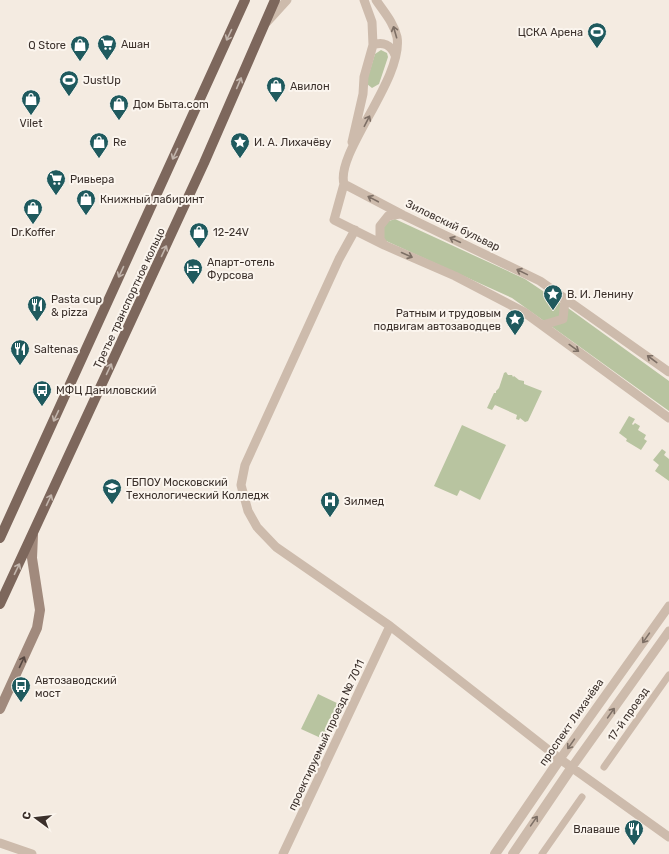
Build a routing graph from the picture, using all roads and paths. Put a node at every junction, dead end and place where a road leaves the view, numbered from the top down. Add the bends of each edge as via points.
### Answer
1 (246, 0) edge
2 (275, 0) edge
3 (287, 0) edge
4 (364, 0) edge
5 (376, 0) edge
6 (263, 26) junction
7 (373, 45) junction
8 (395, 55) junction
9 (364, 87) junction
10 (380, 95) junction
11 (348, 158) junction
12 (344, 181) junction
13 (401, 214) junction
14 (355, 230) junction
15 (384, 245) junction
16 (556, 291) junction
17 (543, 325) junction
18 (669, 372) edge
19 (669, 418) edge
20 (33, 535) junction
21 (0, 538) edge
22 (0, 604) edge
23 (669, 606) edge
24 (390, 626) junction
25 (669, 631) edge
26 (669, 675) edge
27 (0, 709) edge
28 (560, 759) junction
29 (572, 767) junction
30 (604, 767) dead end
31 (582, 797) dead end
32 (669, 837) edge
33 (0, 843) edge
34 (32, 854) edge
35 (283, 854) edge
36 (495, 854) edge
37 (513, 854) edge
38 (542, 854) edge

1 -> 21 main road, Третье транспортное кольцо
2 - 6 main road, Третье транспортное кольцо
3 - 6 street
4 - 7 street via 372,22
8 -> 5 street via 397,37 393,25
20 -> 6 main road, Третье транспортное кольцо via 204,163
7 - 8 street via 380,42 386,44
7 - 9 street via 364,77
8 - 10 street via 394,64
9 - 10 street via 370,95
9 - 11 street
11 -> 10 street
11 - 12 street
13 -> 12 street, Зиловский бульвар
12 - 14 street via 334,220
13 - 15 street via 388,216 382,220 378,232
16 -> 13 street, Зиловский бульвар
14 - 15 street
14 - 24 street via 339,259 253,446 245,465 241,485 251,520 265,537
15 -> 17 street via 496,296
16 - 17 street via 565,300 563,319
18 -> 16 street, Зиловский бульвар
17 -> 19 street
22 -> 20 main road, Третье транспортное кольцо
27 -> 20 main road via 39,619 40,610 32,558
23 -> 28 street, проспект Лихачёва
24 - 28 street
24 - 35 street, проектируемый проезд № 7011
29 -> 25 street
26 - 30 street, 17-й проезд
28 - 29 street
28 - 36 street, проспект Лихачёва
29 - 32 street
37 -> 29 street
31 - 38 street
33 - 34 street

